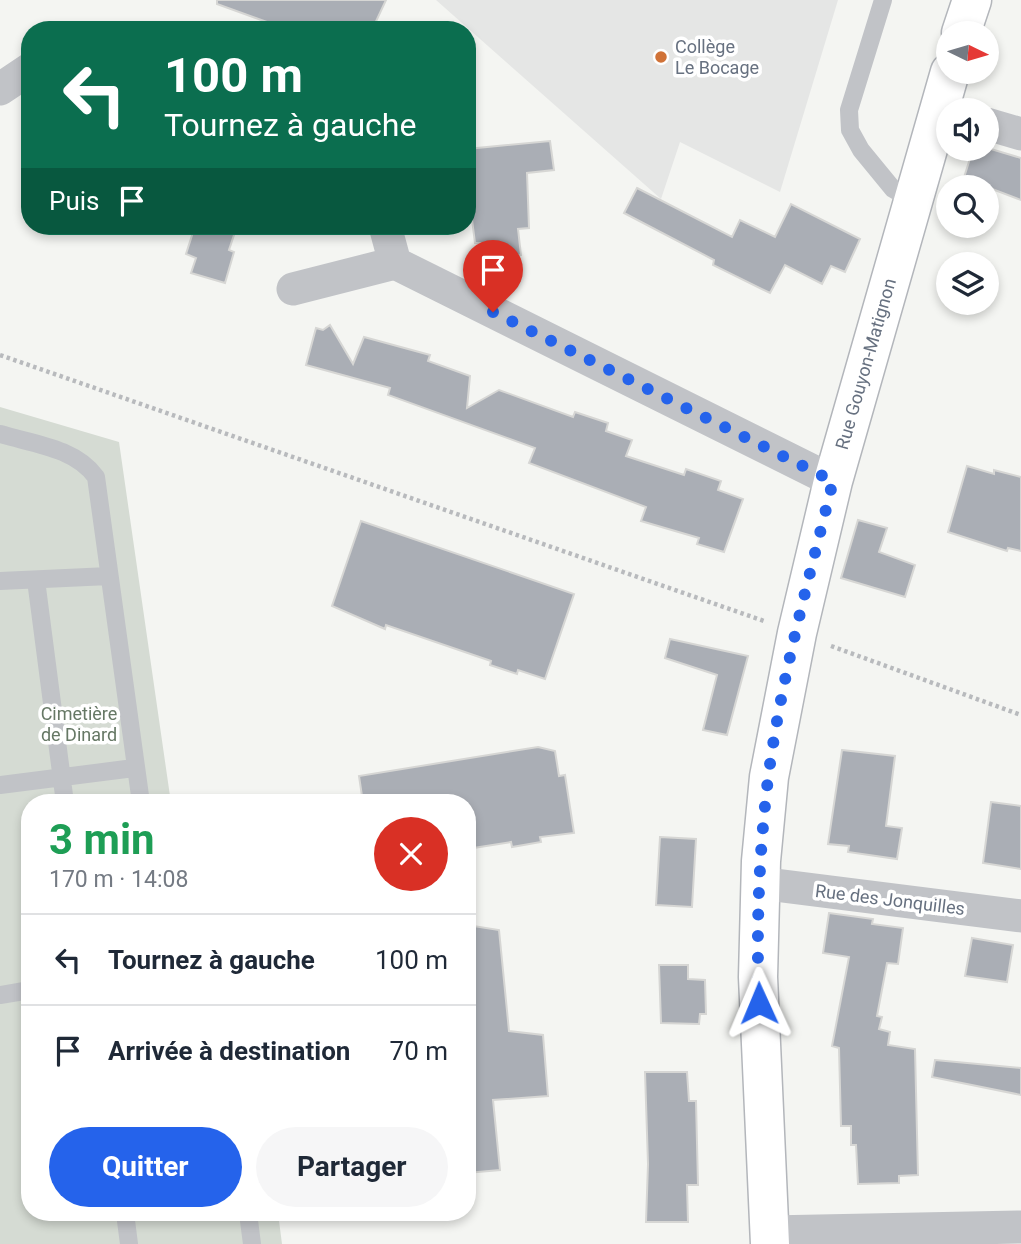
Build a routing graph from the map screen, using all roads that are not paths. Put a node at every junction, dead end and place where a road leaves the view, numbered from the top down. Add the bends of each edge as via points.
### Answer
1 (883, 0) edge
2 (972, 0) edge
3 (965, 21) edge
4 (21, 75) edge
5 (0, 89) edge
6 (999, 128) edge
7 (936, 132) edge
8 (1021, 134) edge
9 (912, 200) junction
10 (387, 235) edge
11 (395, 263) junction
12 (293, 289) dead end
13 (0, 434) edge
14 (833, 481) junction
15 (109, 576) junction
16 (36, 580) junction
17 (0, 582) edge
18 (134, 768) junction
19 (61, 777) junction
20 (0, 785) edge
21 (64, 794) edge
22 (139, 794) edge
23 (760, 883) junction
24 (1021, 916) edge
25 (21, 992) edge
26 (0, 995) edge
27 (126, 1221) edge
28 (249, 1221) edge
29 (1021, 1227) edge
30 (769, 1238) edge
31 (128, 1244) edge
32 (252, 1244) edge

1 - 9 lane via 849,110 850,130 893,189
2 - 3 main road
4 - 5 street
6 - 8 street
7 - 9 main road, Rue Gouyon-Matignon
9 - 14 main road, Rue Gouyon-Matignon
10 - 11 street
11 - 12 street
11 - 14 street
13 - 15 lane via 86,464 96,478
14 - 23 main road, Rue Gouyon-Matignon via 769,778
15 - 16 lane
15 - 18 lane
16 - 17 lane
16 - 19 lane
18 - 19 lane
18 - 22 lane
19 - 20 lane
19 - 21 lane
23 - 24 street, Rue des Jonquilles
23 - 30 main road, Rue Gouyon-Matignon via 758,977
25 - 26 lane
27 - 31 lane
28 - 32 lane
29 - 30 street

